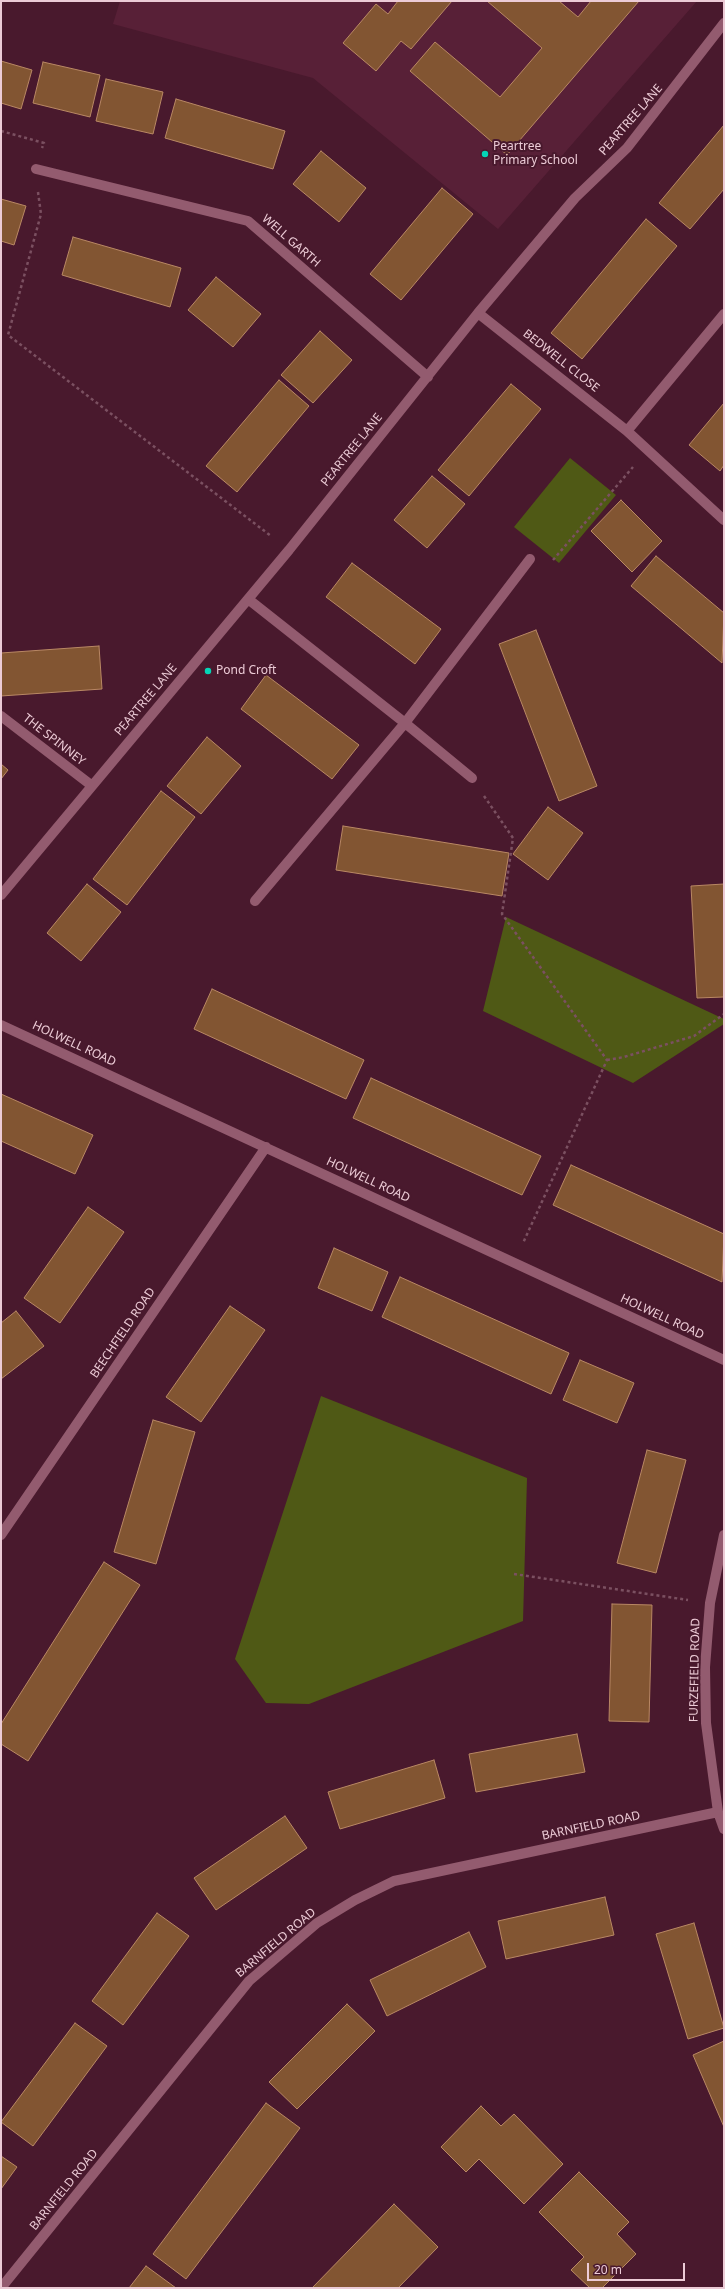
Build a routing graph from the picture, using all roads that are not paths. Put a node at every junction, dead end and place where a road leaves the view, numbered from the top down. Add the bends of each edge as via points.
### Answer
1 (724, 23) edge
2 (36, 169) road end
3 (478, 313) junction
4 (724, 314) edge
5 (428, 377) junction
6 (627, 431) junction
7 (724, 520) edge
8 (530, 558) road end
9 (248, 599) junction
10 (1, 716) edge
11 (405, 723) junction
12 (472, 778) road end
13 (91, 785) junction
14 (1, 895) edge
15 (255, 901) dead end
16 (1, 1025) edge
17 (266, 1147) junction
18 (724, 1360) edge
19 (1, 1535) edge
20 (724, 1535) edge
21 (718, 1812) junction
22 (724, 1829) edge
23 (1, 2288) edge

1 - 3 street, PEARTREE LANE via 627,148 575,198
2 - 5 street, WELL GARTH via 248,221
3 - 5 street, PEARTREE LANE
3 - 6 street, BEDWELL CLOSE
4 - 6 street
5 - 9 street, PEARTREE LANE
6 - 7 street, BEDWELL CLOSE
8 - 11 street
9 - 11 street
9 - 13 street, PEARTREE LANE
10 - 13 street, THE SPINNEY
11 - 12 street
11 - 15 street
13 - 14 street, PEARTREE LANE
16 - 17 street, HOLWELL ROAD
17 - 18 street, HOLWELL ROAD
17 - 19 street, BEECHFIELD ROAD
20 - 21 street, FURZEFIELD ROAD via 710,1604 705,1668 706,1723
21 - 22 street, FURZEFIELD ROAD
21 - 23 street, BARNFIELD ROAD via 394,1881 317,1923 249,1981

